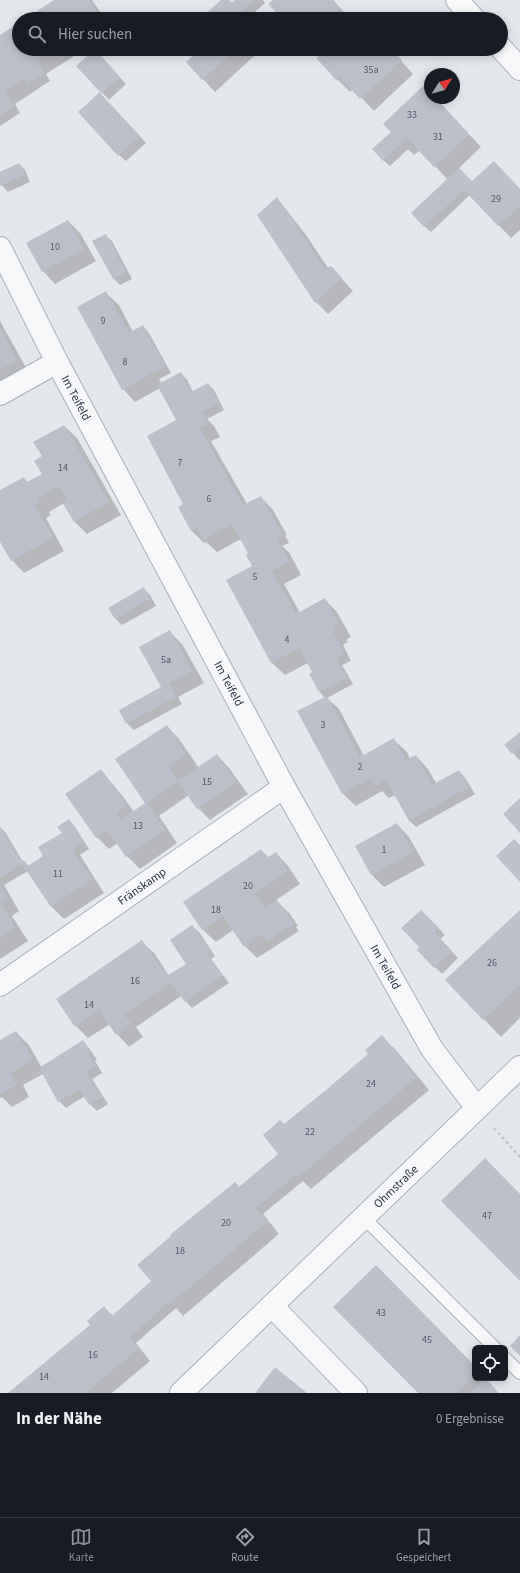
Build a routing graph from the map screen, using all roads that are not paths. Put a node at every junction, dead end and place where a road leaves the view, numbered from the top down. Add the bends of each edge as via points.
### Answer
1 (456, 0) edge
2 (467, 12) edge
3 (508, 56) edge
4 (520, 69) edge
5 (0, 248) edge
6 (58, 362) junction
7 (0, 394) edge
8 (284, 787) junction
9 (0, 985) edge
10 (520, 1066) edge
11 (477, 1108) junction
12 (363, 1217) junction
13 (272, 1306) junction
14 (492, 1345) edge
15 (508, 1361) edge
16 (520, 1373) edge
17 (181, 1393) edge
18 (356, 1393) edge

1 - 2 street
3 - 4 street
5 - 6 street, Im Teifeld
6 - 7 street
6 - 8 street, Im Teifeld
8 - 9 street, Fränskamp
8 - 11 street, Im Teifeld via 432,1049
10 - 11 street, Ohmstraße
11 - 12 street, Ohmstraße
12 - 13 street, Ohmstraße
12 - 14 lane
13 - 17 street, Ohmstraße
13 - 18 street
15 - 16 lane

